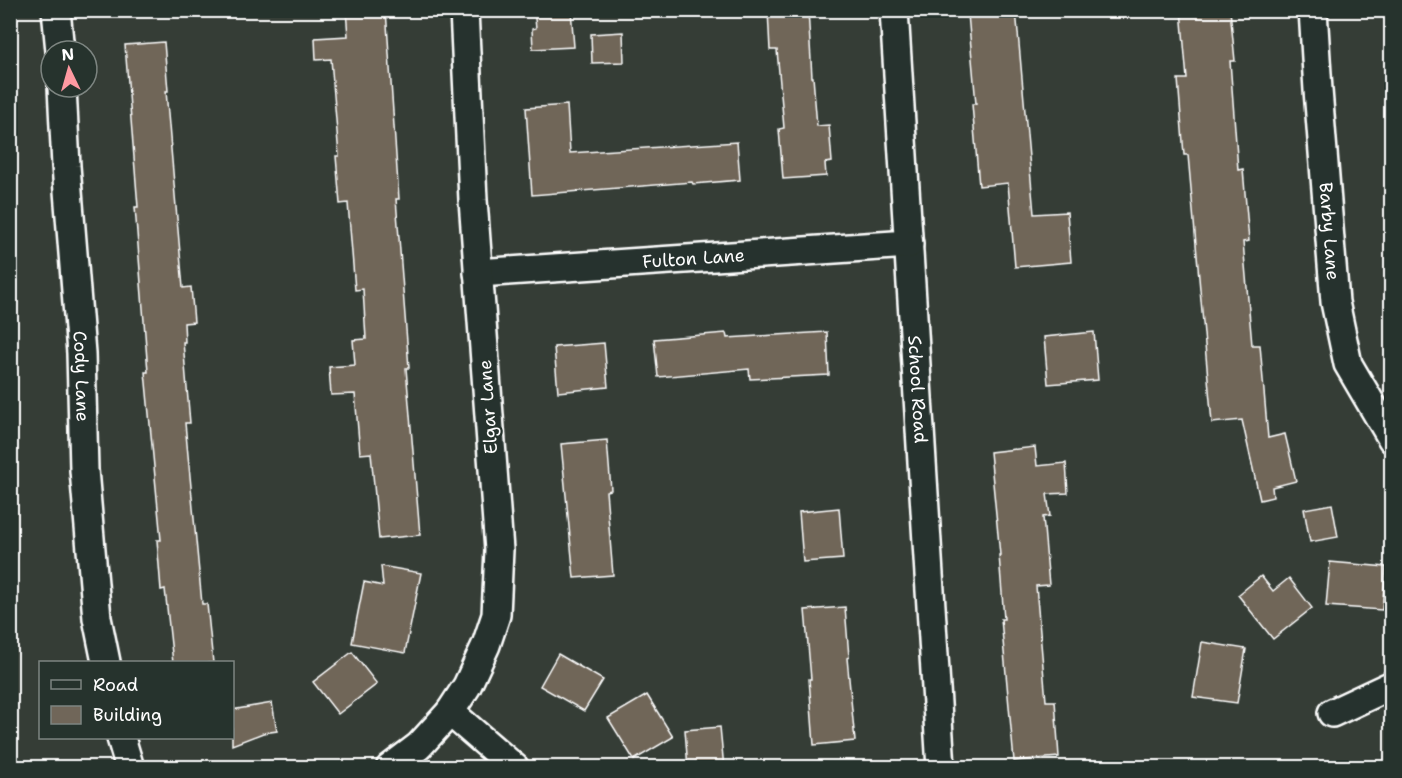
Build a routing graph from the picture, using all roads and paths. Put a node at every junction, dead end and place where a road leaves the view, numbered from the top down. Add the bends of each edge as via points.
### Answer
1 (56, 10) edge
2 (464, 10) edge
3 (894, 10) edge
4 (1313, 10) edge
5 (59, 39) edge
6 (63, 99) edge
7 (909, 244) junction
8 (478, 273) junction
9 (1392, 439) edge
10 (106, 661) edge
11 (1392, 685) edge
12 (450, 712) junction
13 (1332, 713) dead end
14 (121, 739) edge
15 (130, 768) edge
16 (390, 768) edge
17 (515, 768) edge
18 (941, 768) edge

1 - 5 street
2 - 8 street, Elgar Lane
3 - 7 street, School Road
4 - 9 street, Barby Lane via 1335,303 1348,364
6 - 10 street, Cody Lane via 81,353 84,470
7 - 8 street, Fulton Lane
7 - 18 street, School Road
8 - 12 street, Elgar Lane via 499,550 496,615 467,686
11 - 13 street
12 - 16 street, Elgar Lane via 418,746
12 - 17 street
14 - 15 street

